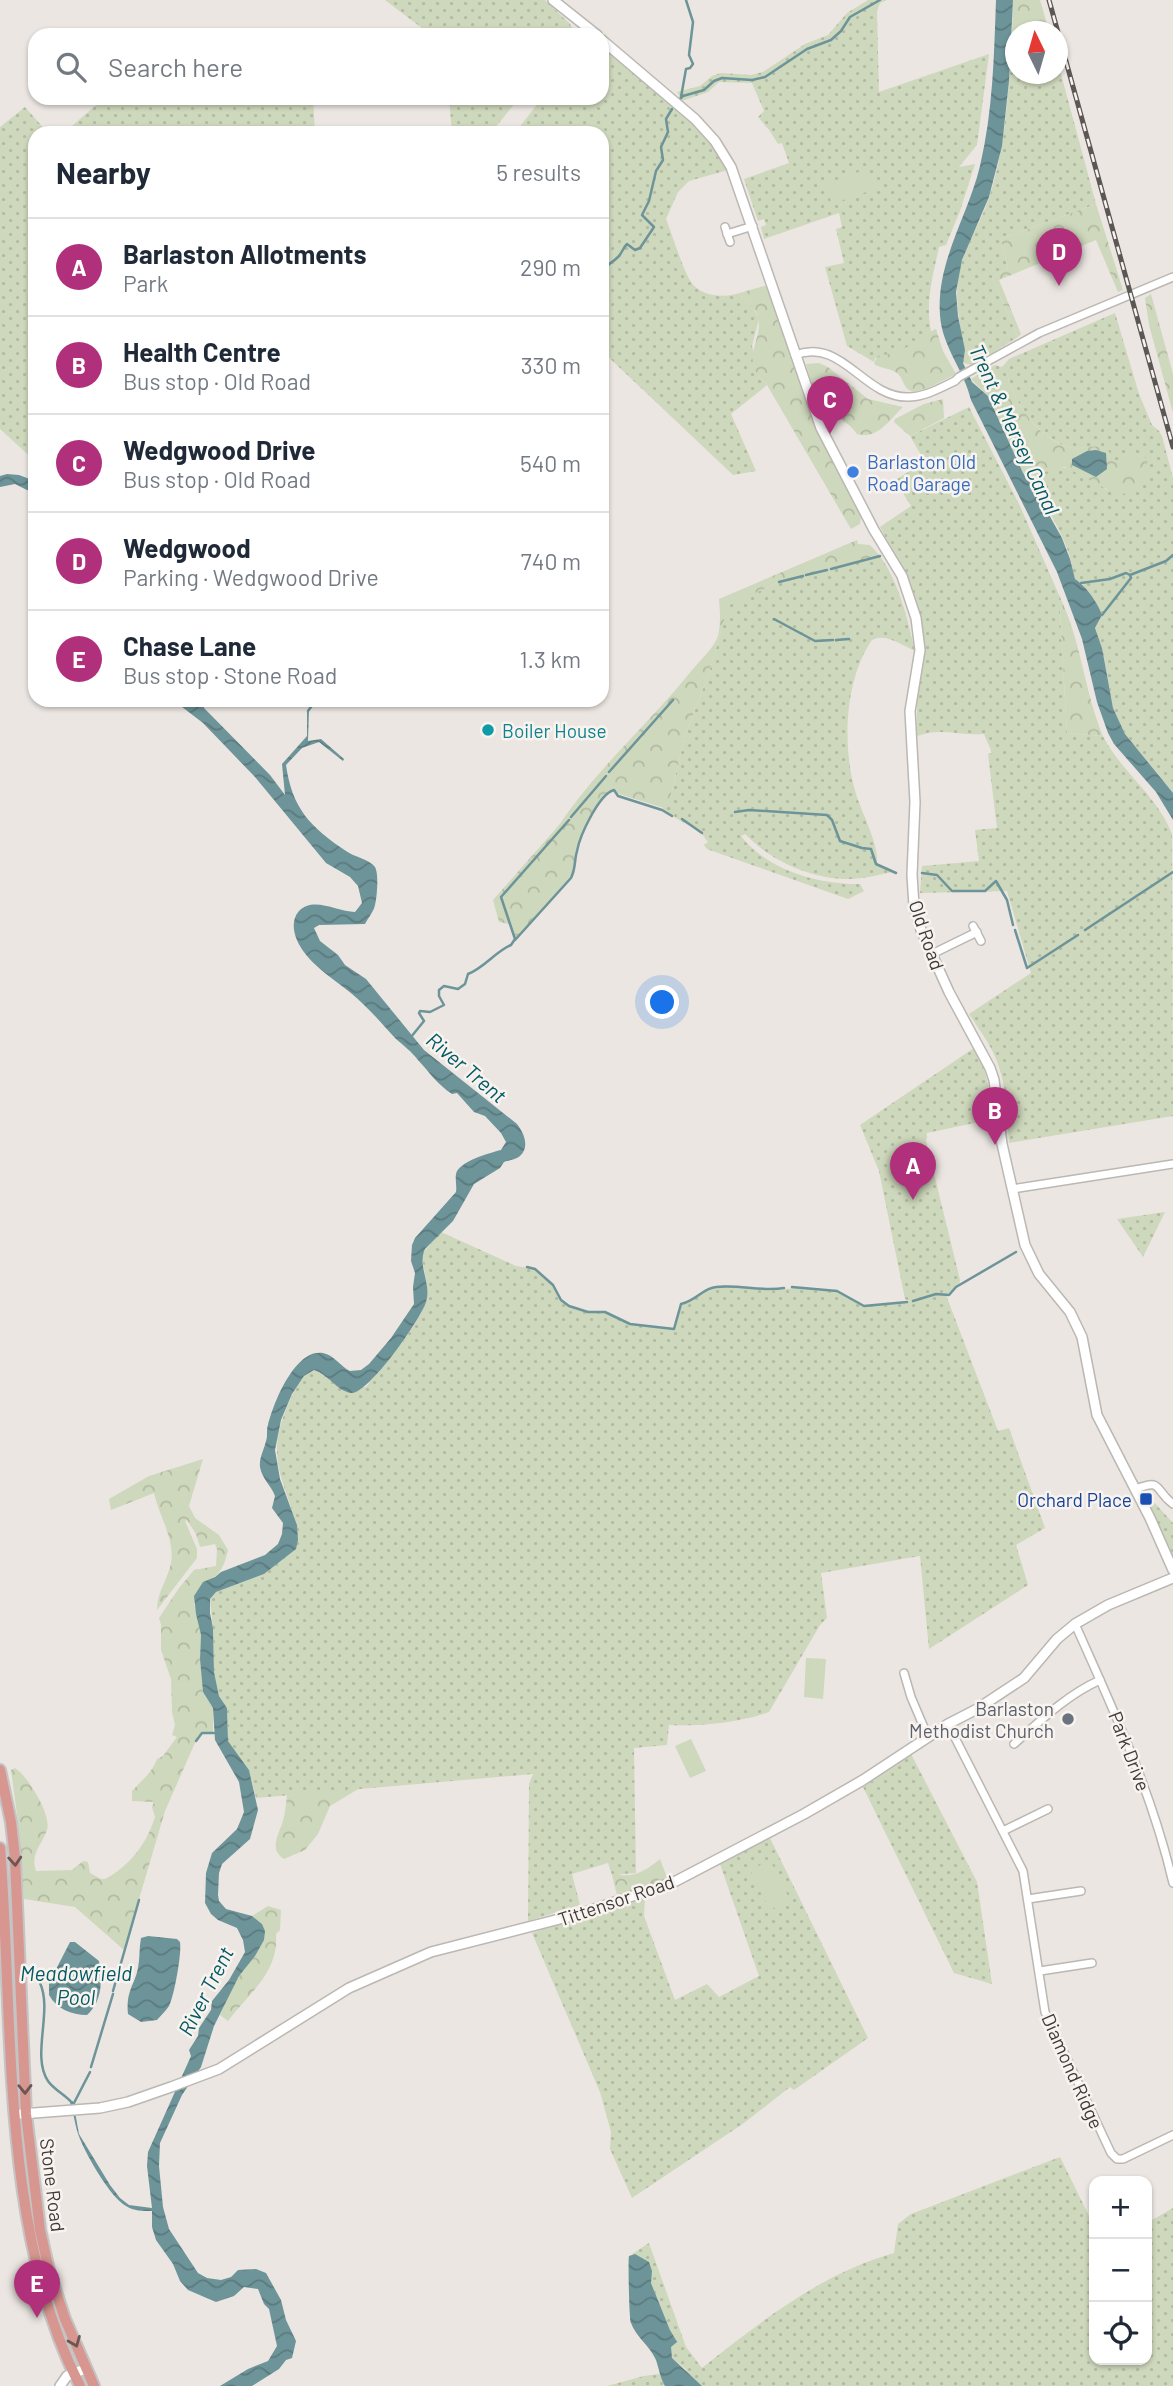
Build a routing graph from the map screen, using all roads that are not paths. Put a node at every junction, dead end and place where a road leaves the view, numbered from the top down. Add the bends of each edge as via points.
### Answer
1 (553, 0) edge
2 (588, 28) edge
3 (609, 46) edge
4 (753, 226) junction
5 (727, 234) dead end
6 (1173, 277) edge
7 (795, 355) junction
8 (981, 941) dead end
9 (932, 954) junction
10 (1173, 1164) edge
11 (1013, 1189) junction
12 (1136, 1489) junction
13 (1173, 1504) edge
14 (1173, 1570) edge
15 (1173, 1578) edge
16 (1075, 1624) junction
17 (904, 1673) dead end
18 (1100, 1681) junction
19 (948, 1724) junction
20 (928, 1737) junction
21 (1014, 1744) dead end
22 (0, 1770) edge
23 (1048, 1809) dead end
24 (1003, 1831) junction
25 (0, 1848) edge
26 (1173, 1882) edge
27 (1080, 1891) dead end
28 (1028, 1899) junction
29 (1093, 1963) dead end
30 (1040, 1971) junction
31 (26, 2114) junction
32 (13, 2115) junction
33 (1173, 2135) edge
34 (85, 2369) junction
35 (73, 2373) junction
36 (60, 2386) edge
37 (80, 2386) edge
38 (94, 2386) edge

1 - 2 street
3 - 4 street, Old Road via 695,118 715,141 735,173
4 - 5 street
4 - 7 street, Old Road
6 - 7 street via 1039,332 928,393 904,397 877,387 824,352
7 - 9 street, Old Road via 821,428 902,576 916,618 919,650 910,711 915,802 912,892
8 - 9 street via 975,929
9 - 11 street, Old Road via 990,1068
10 - 11 street
11 - 12 street, Old Road via 1025,1245 1039,1274 1077,1325 1097,1415
12 - 13 street via 1155,1484
12 - 14 street, Old Road
15 - 16 street, Tittensor Road
16 - 18 street, Park Drive
16 - 19 street, Tittensor Road via 1024,1678
17 - 20 street
18 - 21 street via 1052,1710
18 - 26 street, Park Drive via 1126,1736
19 - 20 street, Tittensor Road
19 - 24 street, Diamond Ridge
20 - 31 street, Tittensor Road via 816,1807 676,1881 583,1913 431,1952 349,1987 200,2077 128,2102
22 -> 31 highway, Stone Road via 15,1858
23 - 24 street
24 - 28 street, Diamond Ridge via 1023,1871
25 - 32 highway, Stone Road
27 - 28 street
28 - 30 street, Diamond Ridge via 1030,1937
29 - 30 street
30 - 33 street, Diamond Ridge via 1048,2021 1111,2153 1123,2160
31 - 32 street, Tittensor Road
31 -> 34 highway, Stone Road via 48,2270
32 - 35 highway, Stone Road via 28,2242 43,2299
34 - 35 street
34 - 38 highway, Stone Road
35 - 36 street
35 - 37 highway, Stone Road

